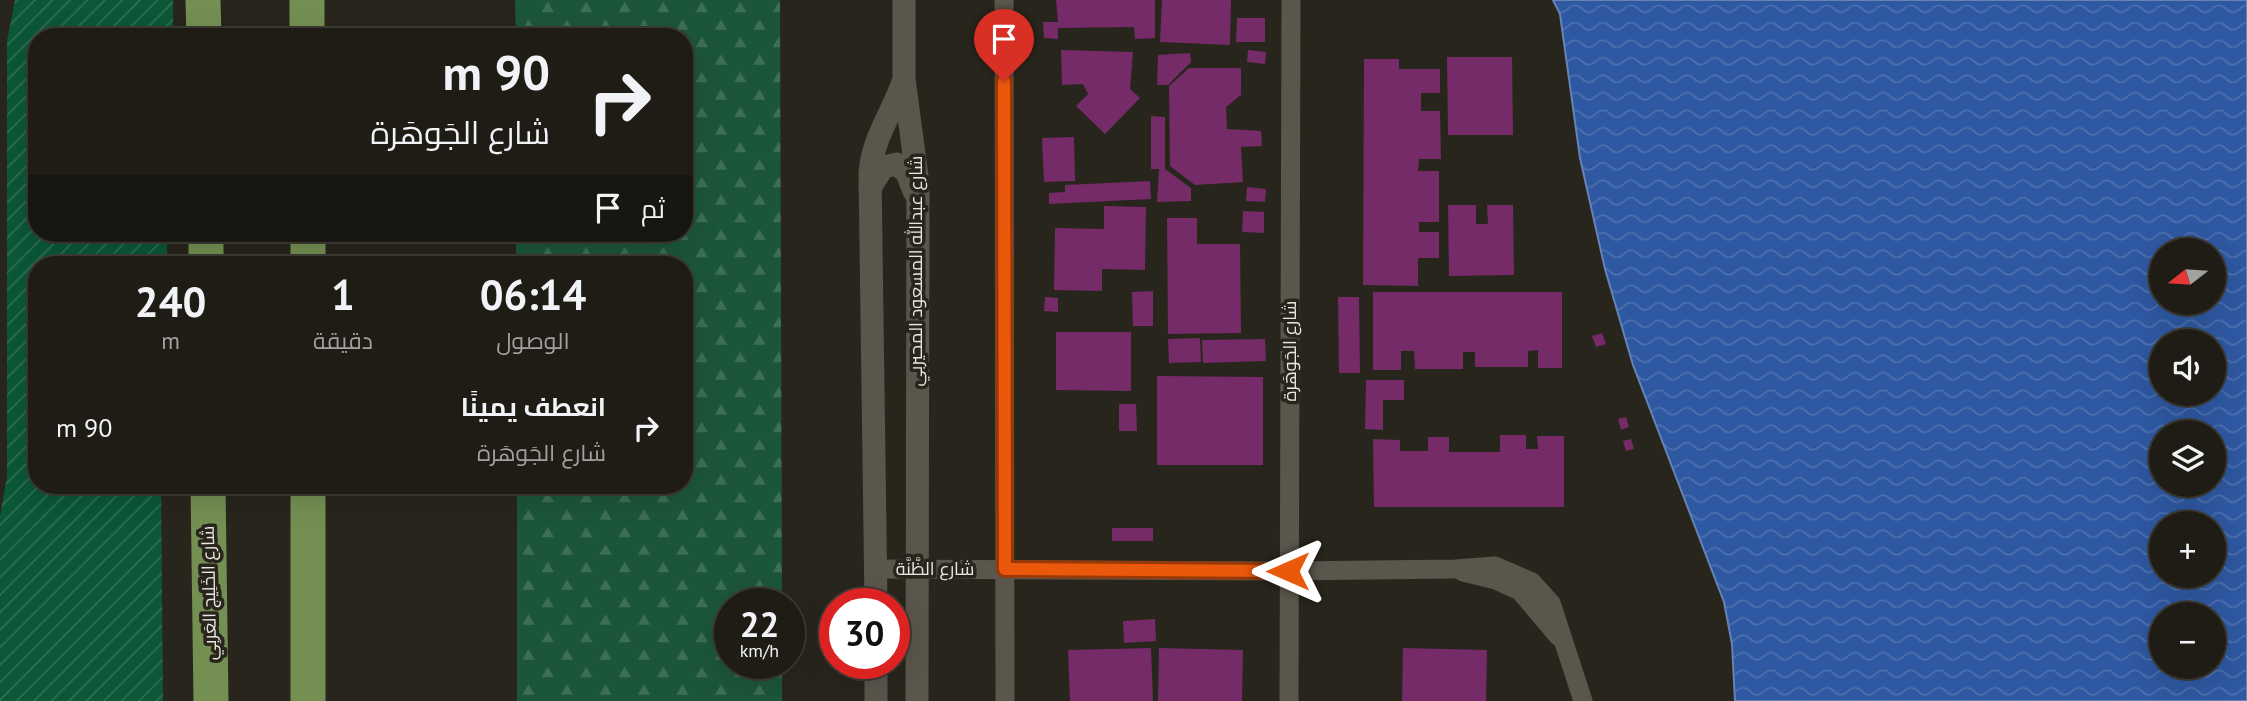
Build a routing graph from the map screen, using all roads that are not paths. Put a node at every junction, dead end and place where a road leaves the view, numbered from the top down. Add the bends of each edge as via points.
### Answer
1 (203, 0) edge
2 (307, 0) edge
3 (904, 0) edge
4 (1004, 0) edge
5 (1292, 0) edge
6 (204, 28) edge
7 (307, 28) edge
8 (904, 79) junction
9 (870, 188) junction
10 (918, 201) junction
11 (208, 494) edge
12 (308, 494) edge
13 (876, 569) junction
14 (916, 569) junction
15 (1005, 569) junction
16 (1288, 571) junction
17 (876, 588) edge
18 (876, 679) edge
19 (211, 701) edge
20 (308, 701) edge
21 (876, 701) edge
22 (916, 701) edge
23 (1005, 701) edge
24 (1289, 701) edge
25 (1583, 701) edge

1 - 6 highway
2 - 7 highway
3 - 8 street
4 - 15 street
5 - 16 street, شارع الجَوهَرة
8 - 9 street via 873,150
8 - 10 street, شارع عبدالله المسعود المحيربي via 915,144
9 - 10 street via 883,167 897,164 907,173
9 - 13 street
10 - 14 street, شارع عبدالله المسعود المحيربي
11 - 19 highway, شارع الخَلِيج العَربِي
12 - 20 highway
13 - 14 street, شارع الظَّنَّة
13 - 17 street
14 - 15 street, شارع الظَّنَّة
14 - 22 street, شارع عبدالله المسعود المحيربي
15 - 16 street, شارع الظَّنَّة
15 - 23 street
16 - 24 street, شارع الجَوهَرة
16 - 25 street, شارع الظَّنَّة via 1455,569 1496,580 1520,591 1561,640
18 - 21 street

